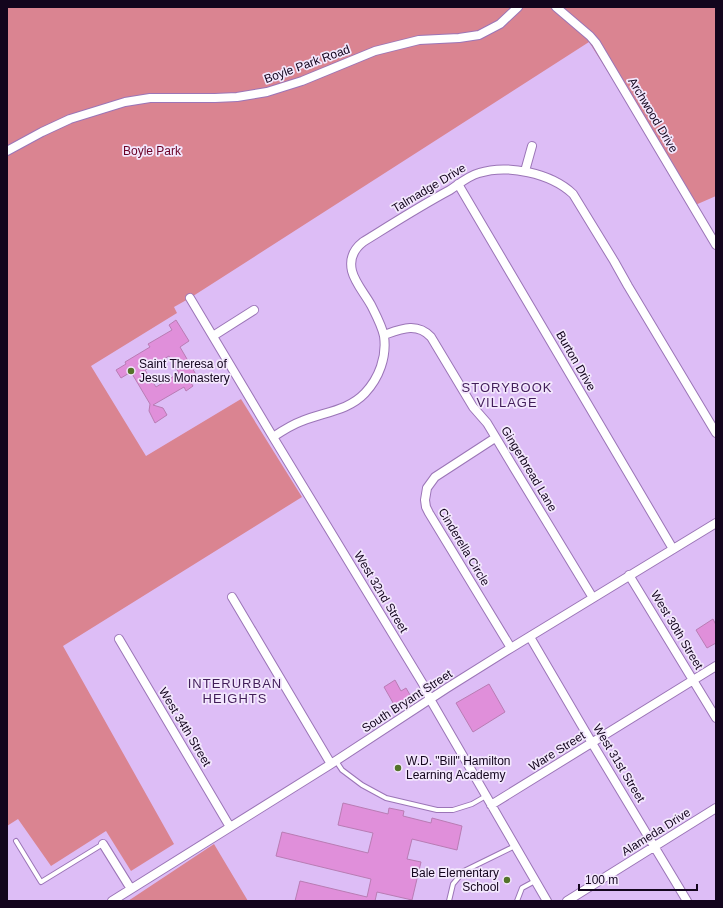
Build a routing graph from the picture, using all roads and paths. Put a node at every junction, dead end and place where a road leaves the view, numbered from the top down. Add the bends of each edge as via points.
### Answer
1 (518, 7) edge
2 (556, 7) edge
3 (532, 146) dead end
4 (7, 151) edge
5 (525, 171) junction
6 (458, 184) junction
7 (716, 245) edge
8 (190, 298) dead end
9 (254, 310) dead end
10 (384, 335) junction
11 (213, 336) junction
12 (716, 433) edge
13 (272, 437) junction
14 (495, 438) junction
15 (716, 523) edge
16 (673, 549) junction
17 (630, 575) junction
18 (232, 597) dead end
19 (593, 598) junction
20 (530, 637) junction
21 (119, 639) dead end
22 (511, 648) junction
23 (716, 666) edge
24 (693, 680) junction
25 (430, 700) junction
26 (716, 718) edge
27 (592, 743) junction
28 (334, 763) junction
29 (486, 796) junction
30 (491, 805) junction
31 (716, 808) edge
32 (230, 827) junction
33 (16, 841) dead end
34 (103, 844) joint
35 (515, 846) junction
36 (655, 846) junction
37 (535, 881) junction
38 (131, 889) junction
39 (112, 901) edge
40 (449, 901) edge
41 (517, 901) edge
42 (547, 901) edge
43 (567, 901) edge
44 (687, 901) edge

1 - 4 street, Boyle Park Road via 500,24 479,35 419,40 386,48 267,92 237,97 150,98 125,102 70,119
2 - 7 street, Archwood Drive via 596,43
3 - 5 street
5 - 6 street, Talmadge Drive via 491,170 473,175
5 - 12 street, Talmadge Drive via 560,184 572,194
6 - 10 street, Talmadge Drive via 363,242 353,253 353,274 372,306
6 - 16 street, Burton Drive
8 - 11 street, West 32nd Street
9 - 11 street
10 - 13 street, Talmadge Drive via 381,369 365,394 341,409 302,420
10 - 14 street, Gingerbread Lane via 410,328 427,333
11 - 13 street, West 32nd Street
13 - 25 street, West 32nd Street via 423,684
14 - 19 street, Gingerbread Lane
14 - 22 street, Cinderella Circle via 435,477 427,488 425,500 429,513
15 - 16 street, South Bryant Street
16 - 17 street, South Bryant Street
17 - 19 street, South Bryant Street
17 - 24 street, West 30th Street
18 - 28 street
19 - 20 street, South Bryant Street
20 - 22 street, South Bryant Street
20 - 27 street, West 31st Street
21 - 32 street, West 34th Street
22 - 25 street, South Bryant Street
23 - 24 street, Ware Street
24 - 26 street, West 30th Street
24 - 27 street, Ware Street
25 - 28 street, South Bryant Street
25 - 29 street, West 32nd Street
27 - 30 street, Ware Street
27 - 36 street, West 31st Street
28 - 29 lane via 362,785 386,798 437,810 453,810
28 - 32 street, South Bryant Street
29 - 30 street, West 32nd Street
30 - 35 street, West 32nd Street
31 - 36 street, Alameda Drive
32 - 38 street, South Bryant Street
33 - 34 lane via 41,882
34 - 38 street
35 - 37 street, West 32nd Street
35 - 40 lane via 464,870 453,884
36 - 43 street, Alameda Drive
36 - 44 street, West 31st Street
37 - 41 lane via 522,888
37 - 42 street, West 32nd Street
38 - 39 street, South Bryant Street

